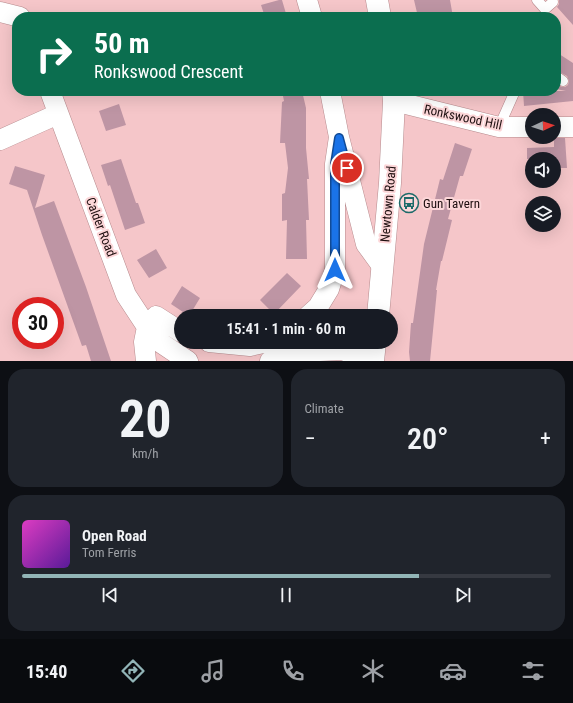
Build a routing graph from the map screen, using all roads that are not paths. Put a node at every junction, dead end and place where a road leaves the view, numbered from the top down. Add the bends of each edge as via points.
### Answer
1 (21, 0) edge
2 (307, 0) edge
3 (377, 0) edge
4 (537, 0) edge
5 (553, 2) dead end
6 (0, 12) edge
7 (23, 12) edge
8 (311, 12) edge
9 (379, 12) edge
10 (12, 15) edge
11 (52, 96) edge
12 (331, 96) edge
13 (393, 96) edge
14 (512, 96) edge
15 (58, 114) junction
16 (499, 127) junction
17 (525, 127) edge
18 (561, 127) edge
19 (573, 127) edge
20 (339, 138) junction
21 (0, 140) edge
22 (382, 266) junction
23 (316, 309) edge
24 (379, 309) edge
25 (147, 327) junction
26 (174, 328) edge
27 (303, 349) edge
28 (374, 349) edge
29 (296, 352) junction
30 (146, 361) edge
31 (188, 361) edge
32 (270, 361) edge
33 (367, 361) edge
34 (373, 361) edge

1 - 7 street
2 - 8 street
3 - 9 main road
4 - 5 lane via 545,9
6 - 10 street
11 - 15 street, Calder Road
12 - 20 street
13 - 16 street, Ronkswood Hill
13 - 22 main road, Newtown Road via 390,183
14 - 16 lane
15 - 21 street
15 - 25 street, Calder Road via 126,295
16 - 17 street, Ronkswood Hill
18 - 19 street
20 - 22 street via 366,244
20 - 23 street via 335,164 335,270 329,289
22 - 24 main road, Newtown Road
25 - 26 street via 156,316
25 - 30 street via 144,342
25 - 31 street, Calder Road via 161,343
27 - 29 street
28 - 34 main road
29 - 32 street
29 - 33 street via 342,350

